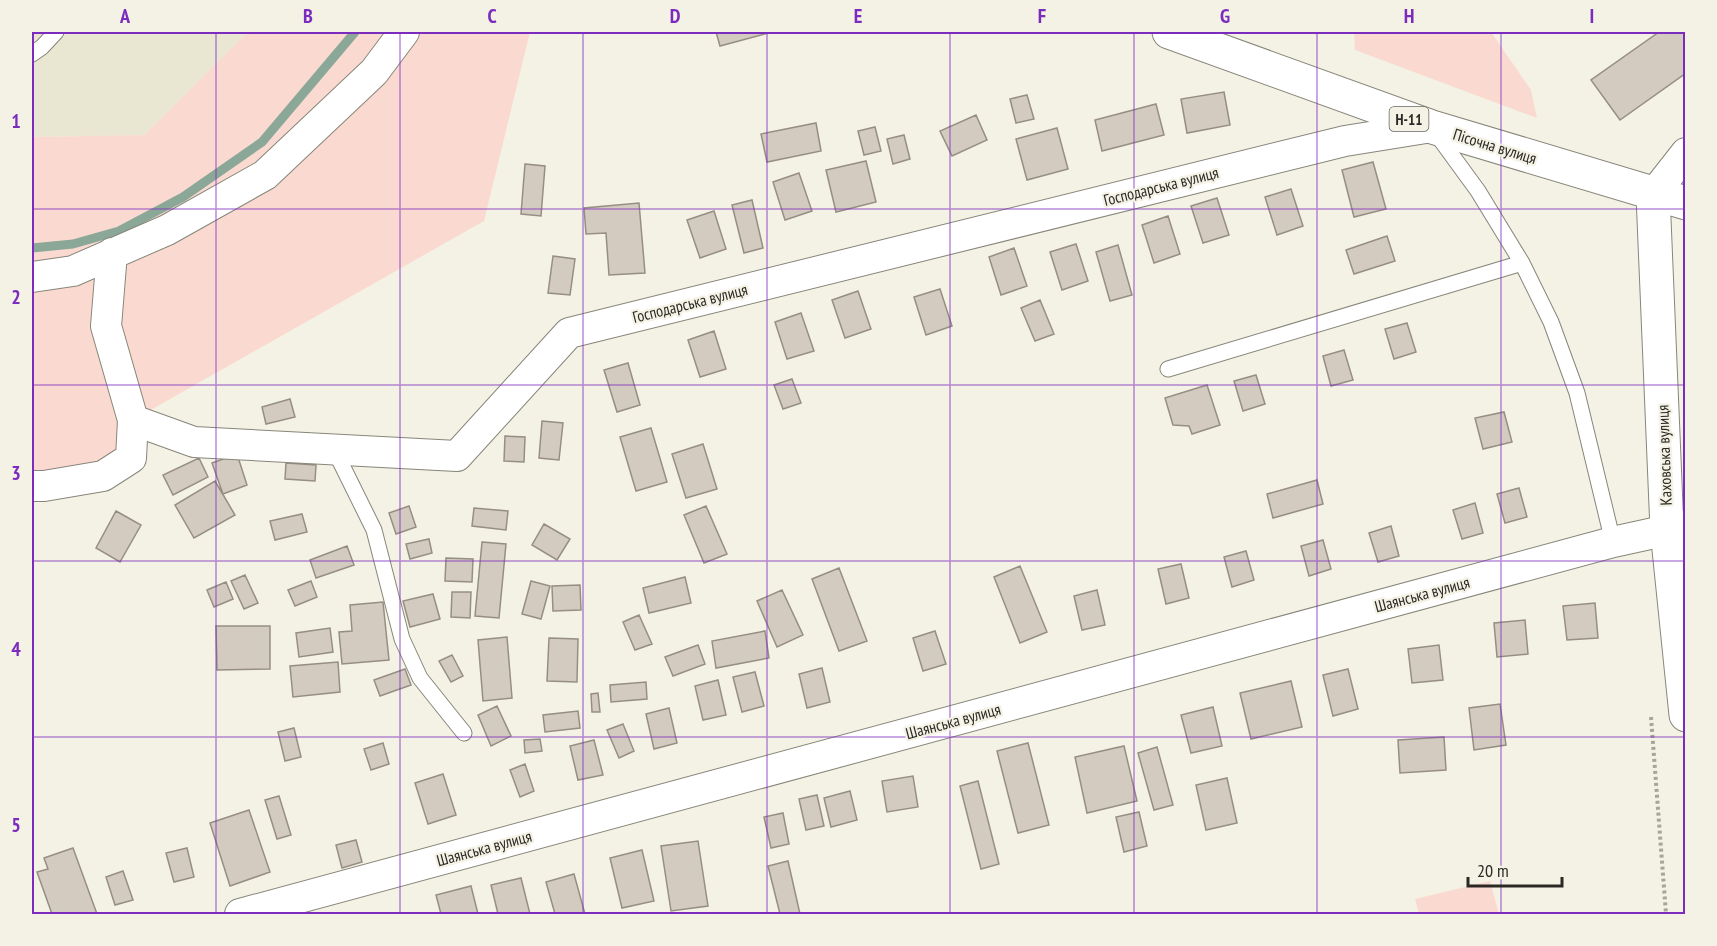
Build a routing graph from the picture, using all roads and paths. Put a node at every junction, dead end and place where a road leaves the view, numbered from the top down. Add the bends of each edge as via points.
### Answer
1 (56, 32) edge
2 (404, 32) edge
3 (1168, 32) edge
4 (32, 54) edge
5 (1432, 127) junction
6 (1686, 153) edge
7 (1653, 195) junction
8 (1686, 203) edge
9 (112, 254) junction
10 (1522, 263) junction
11 (32, 277) edge
12 (1168, 369) dead end
13 (133, 420) junction
14 (334, 449) junction
15 (32, 486) edge
16 (1676, 528) edge
17 (1613, 542) junction
18 (1651, 714) dead end
19 (1686, 715) edge
20 (464, 733) dead end
21 (240, 915) edge
22 (1666, 915) edge

1 - 4 lane
2 - 9 street via 374,72 265,176 167,230
3 - 5 main road, Пісочна вулиця / Н-11
5 - 7 main road, Пісочна вулиця / Н-11
5 - 10 lane
5 - 14 street, Господарська вулиця via 1345,141 569,333 457,456
6 - 7 street
7 - 8 main road, Пісочна вулиця / Н-11
7 - 16 main road, Каховська вулиця
9 - 11 street via 73,271
9 - 13 street via 106,326
10 - 12 lane
10 - 17 lane via 1551,322 1577,393
13 - 14 street, Господарська вулиця via 194,442
13 - 15 street via 131,458 103,476
14 - 20 lane via 374,530 402,639 420,678
16 - 17 street, Шаянська вулиця
16 - 19 main road, Каховська вулиця
17 - 21 street, Шаянська вулиця
18 - 22 path

